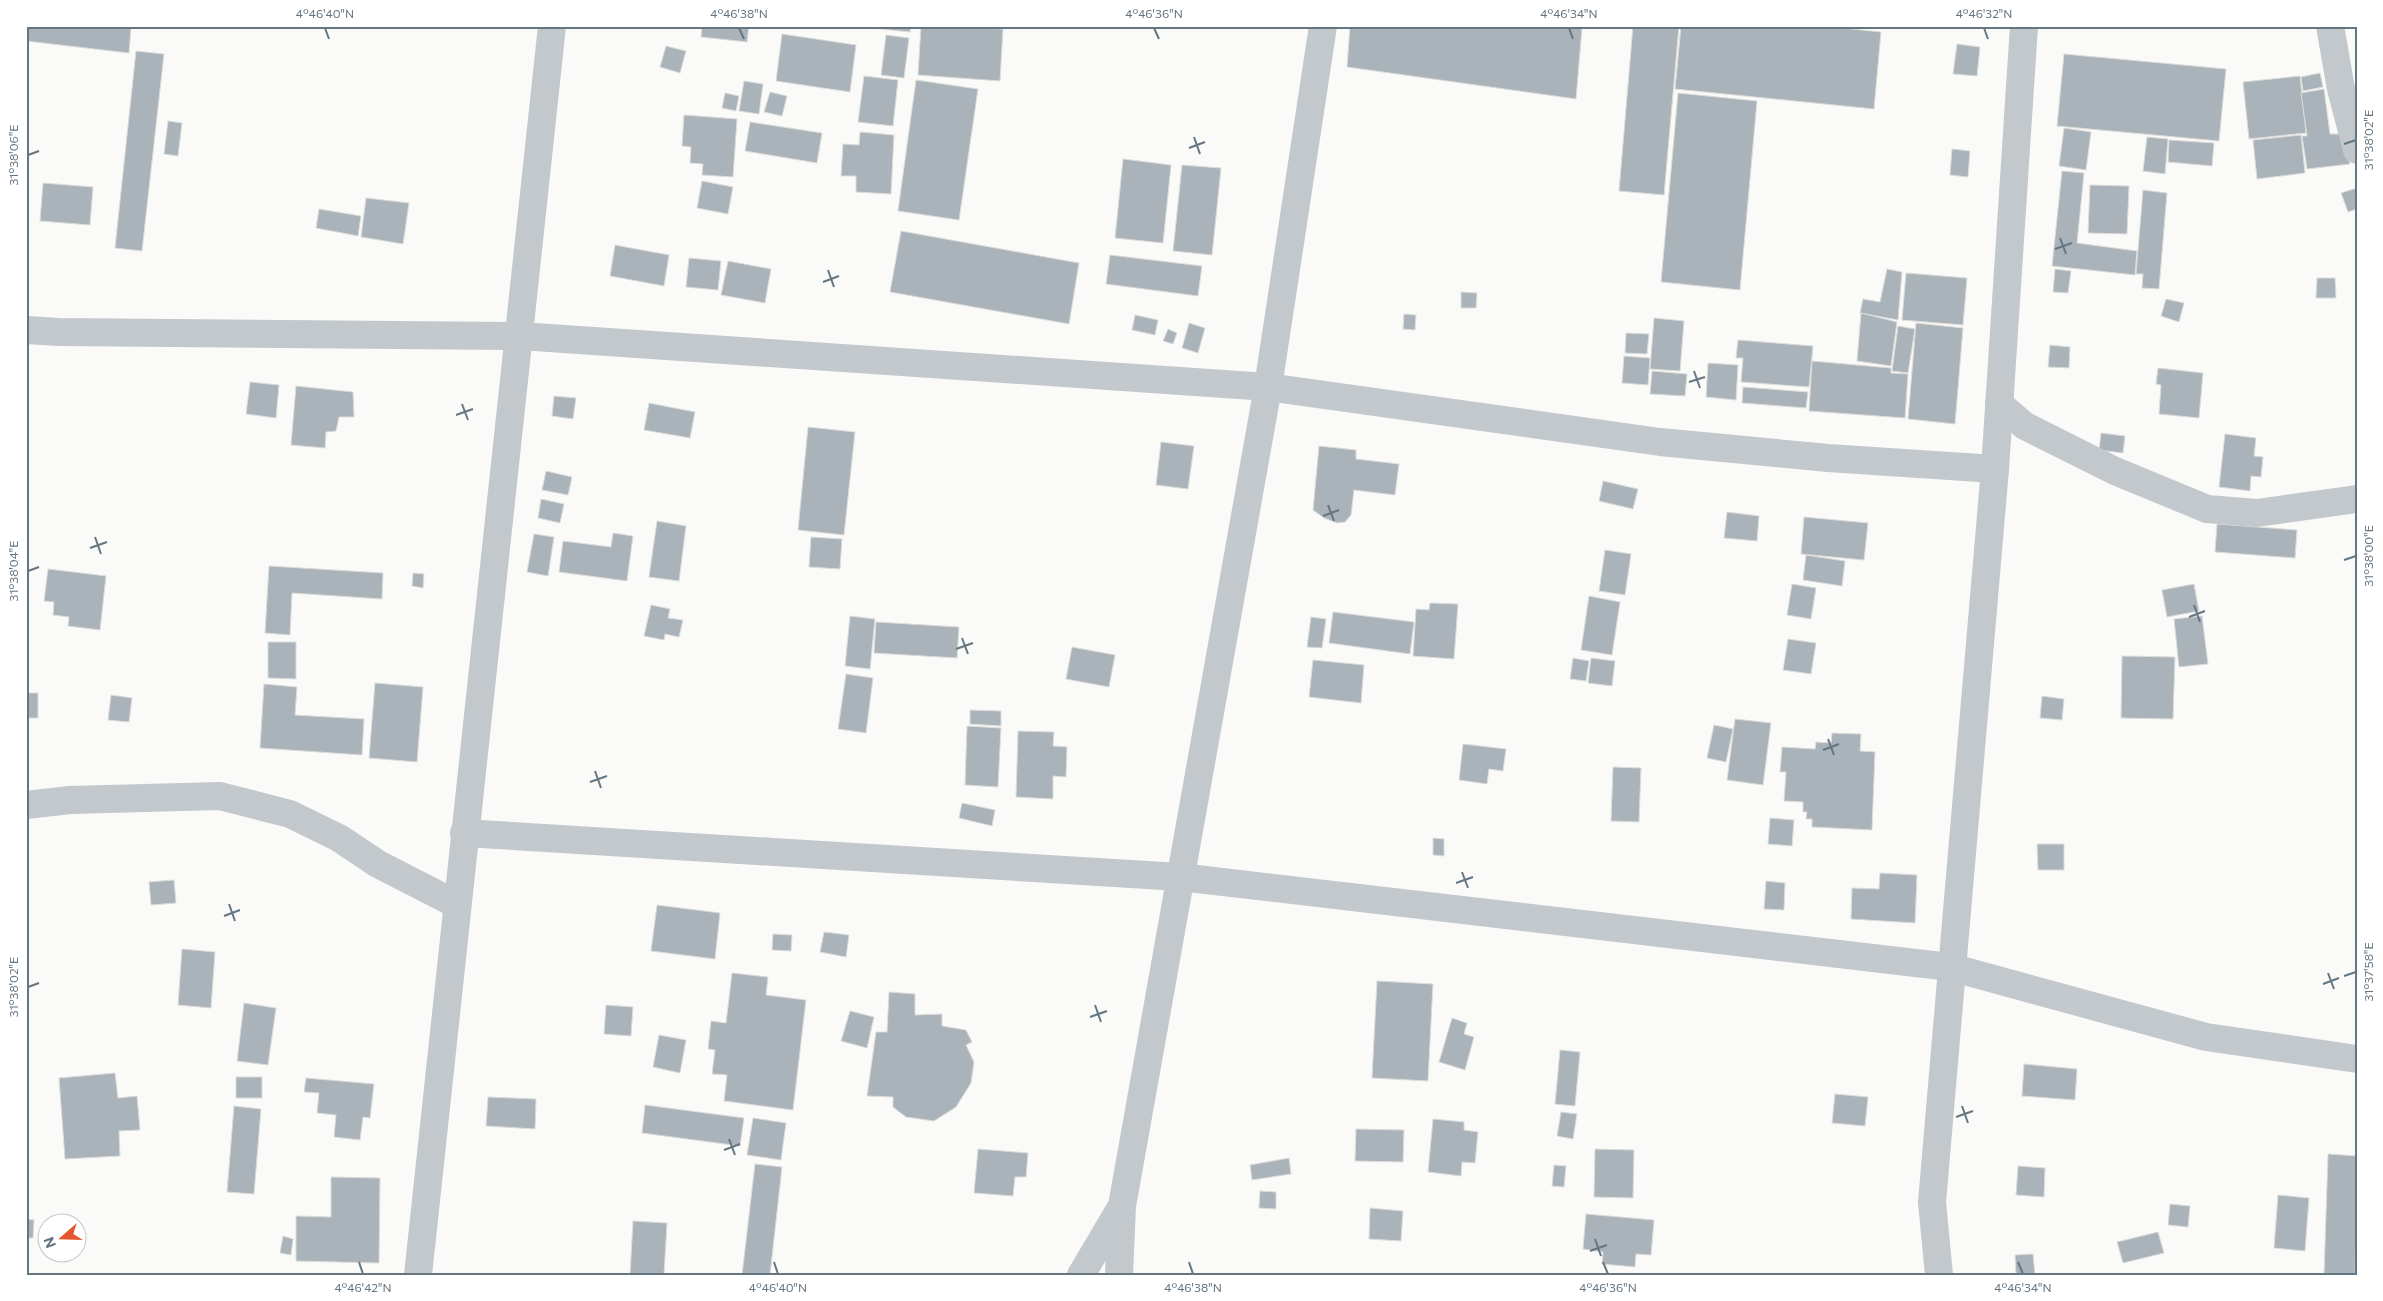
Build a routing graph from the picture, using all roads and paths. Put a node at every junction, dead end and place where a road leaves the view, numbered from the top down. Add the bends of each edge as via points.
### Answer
1 (552, 26) edge
2 (1323, 26) edge
3 (2024, 26) edge
4 (2330, 26) edge
5 (2357, 150) edge
6 (26, 330) edge
7 (520, 336) junction
8 (1268, 387) junction
9 (1999, 404) junction
10 (1995, 470) junction
11 (2357, 499) edge
12 (26, 805) edge
13 (464, 834) junction
14 (1180, 877) junction
15 (456, 904) junction
16 (1950, 966) junction
17 (2357, 1059) edge
18 (1122, 1206) junction
19 (418, 1275) edge
20 (1081, 1275) edge
21 (1119, 1275) edge
22 (1939, 1275) edge

1 - 7 street
2 - 8 street
3 - 9 street
4 - 5 street via 2341,89
6 - 7 street
7 - 8 street
7 - 13 street
8 - 10 street via 1660,442
8 - 14 street
9 - 10 street
9 - 11 street via 2025,426 2115,471 2207,509 2257,513
10 - 16 street
12 - 15 street via 70,800 220,796 298,818
13 - 14 street
13 - 15 street
14 - 16 street
14 - 18 street
15 - 19 street
16 - 17 street via 2206,1038
16 - 22 street via 1932,1202
18 - 20 street
18 - 21 street

